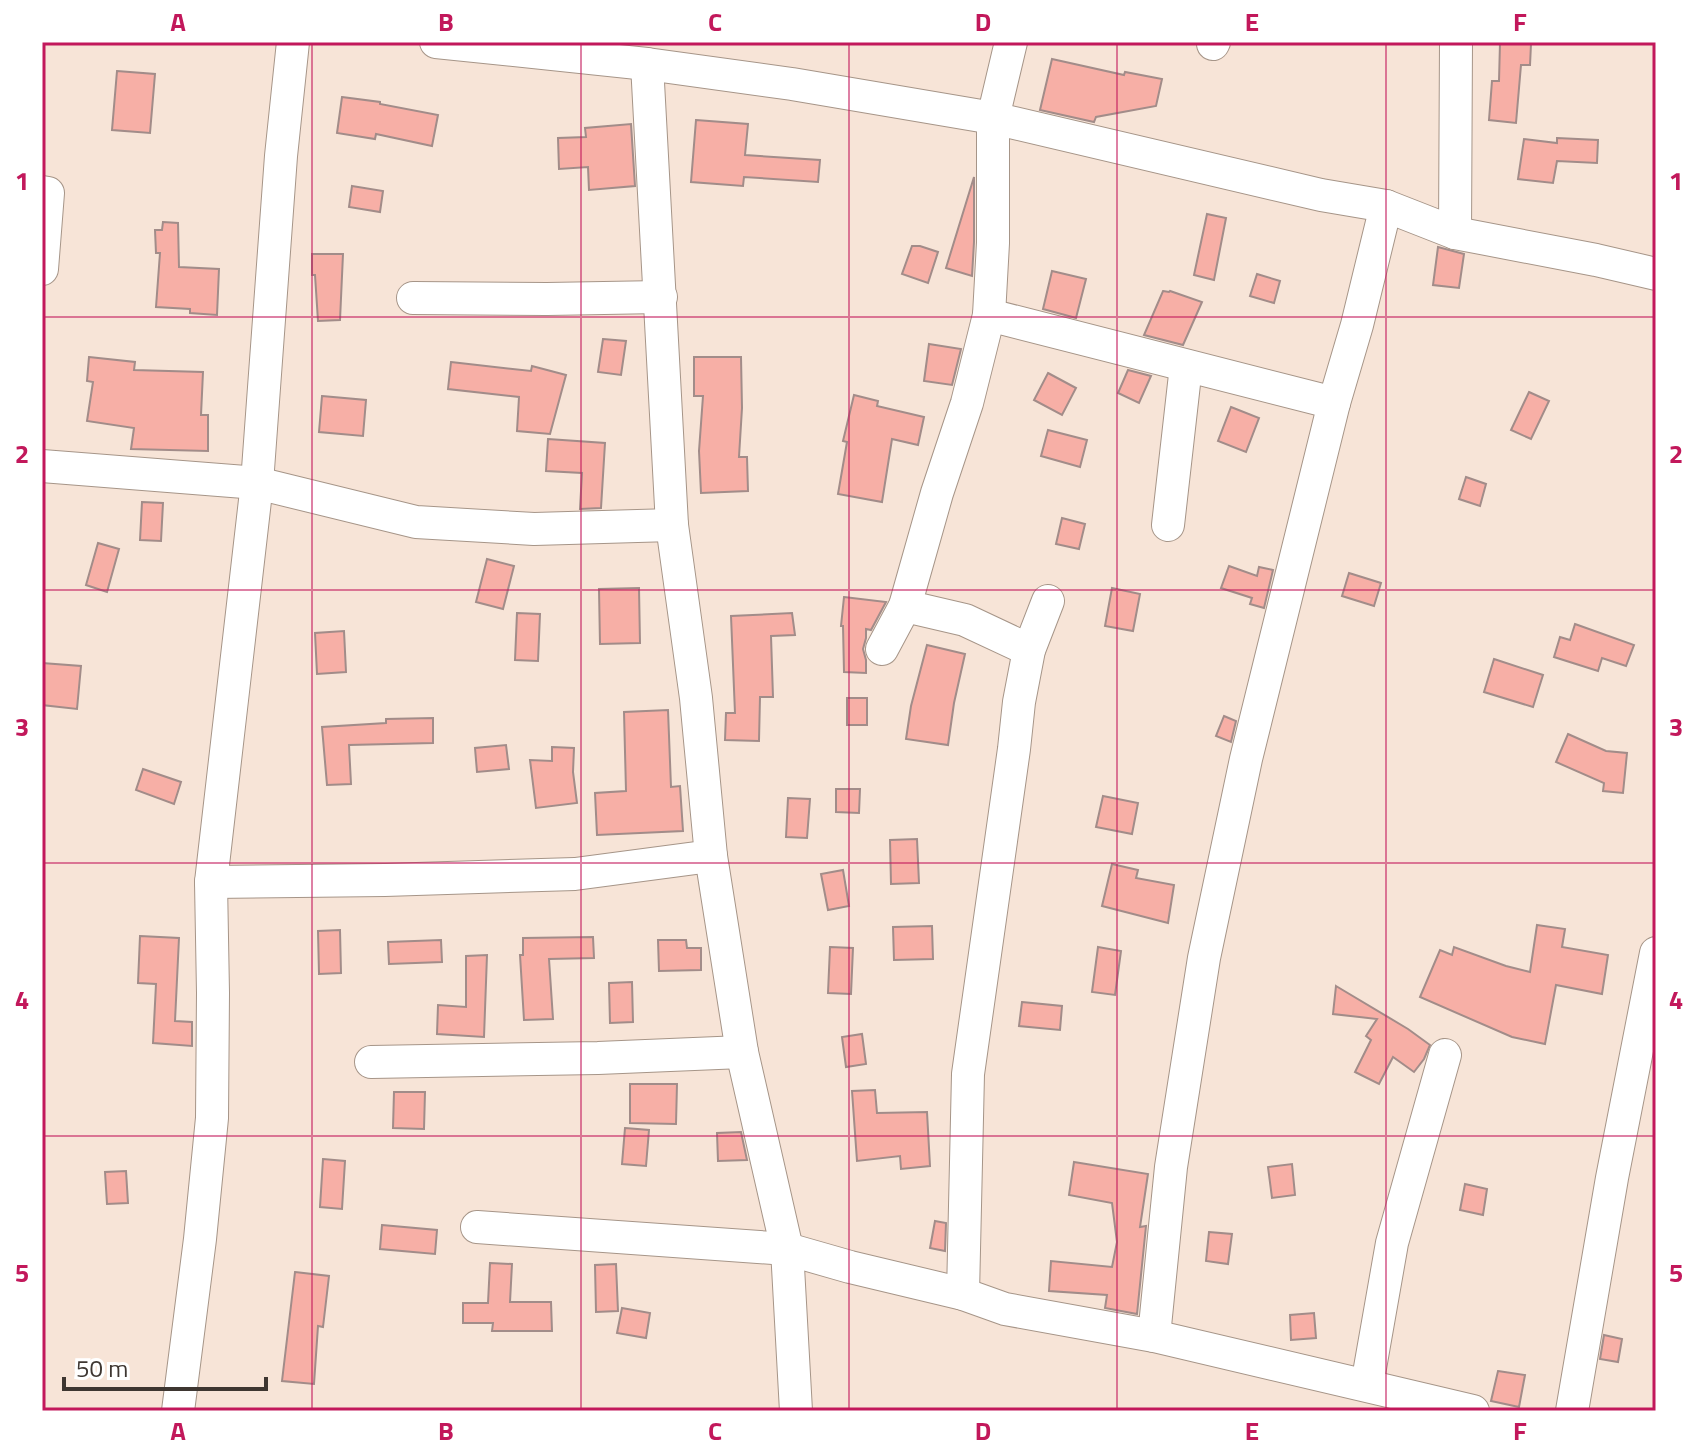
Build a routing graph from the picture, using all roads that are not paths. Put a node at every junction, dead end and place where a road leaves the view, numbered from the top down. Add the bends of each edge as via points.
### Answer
1 (293, 42) edge
2 (436, 42) edge
3 (1011, 42) edge
4 (1456, 42) edge
5 (647, 64) junction
6 (993, 118) junction
7 (42, 192) edge
8 (1386, 206) junction
9 (1455, 233) junction
10 (42, 269) edge
11 (1656, 274) edge
12 (661, 297) junction
13 (413, 298) dead end
14 (989, 315) junction
15 (1186, 366) junction
16 (1334, 403) junction
17 (42, 466) edge
18 (257, 483) junction
19 (672, 525) junction
20 (1168, 525) dead end
21 (1048, 601) dead end
22 (905, 606) junction
23 (882, 649) dead end
24 (1029, 650) junction
25 (711, 856) junction
26 (211, 882) junction
27 (1656, 953) edge
28 (742, 1052) junction
29 (1445, 1055) dead end
30 (371, 1062) dead end
31 (477, 1227) dead end
32 (787, 1249) junction
33 (963, 1294) junction
34 (1154, 1336) junction
35 (1367, 1385) junction
36 (178, 1411) edge
37 (796, 1411) edge
38 (1473, 1411) edge
39 (1572, 1411) edge

1 - 18 street
2 - 5 street
3 - 6 street
4 - 9 street
5 - 6 street
5 - 12 street
6 - 8 street
6 - 14 street
7 - 10 street via 48,193
8 - 9 street
8 - 16 street
9 - 11 street
12 - 13 street
12 - 19 street
14 - 15 street
14 - 22 street
15 - 16 street
15 - 20 street
16 - 34 street via 1246,759 1204,958 1171,1167
17 - 18 street
18 - 19 street via 416,522 534,529
18 - 26 street
19 - 25 street
21 - 24 street
22 - 23 street
22 - 24 street via 965,620
24 - 33 street via 968,1074
25 - 26 street via 575,874
25 - 28 street
26 - 36 street via 212,1118
27 - 39 street
28 - 30 street
28 - 32 street
29 - 35 street via 1392,1243
31 - 32 street
32 - 33 street
32 - 37 street
33 - 34 street via 1005,1309
34 - 35 street
35 - 38 street

